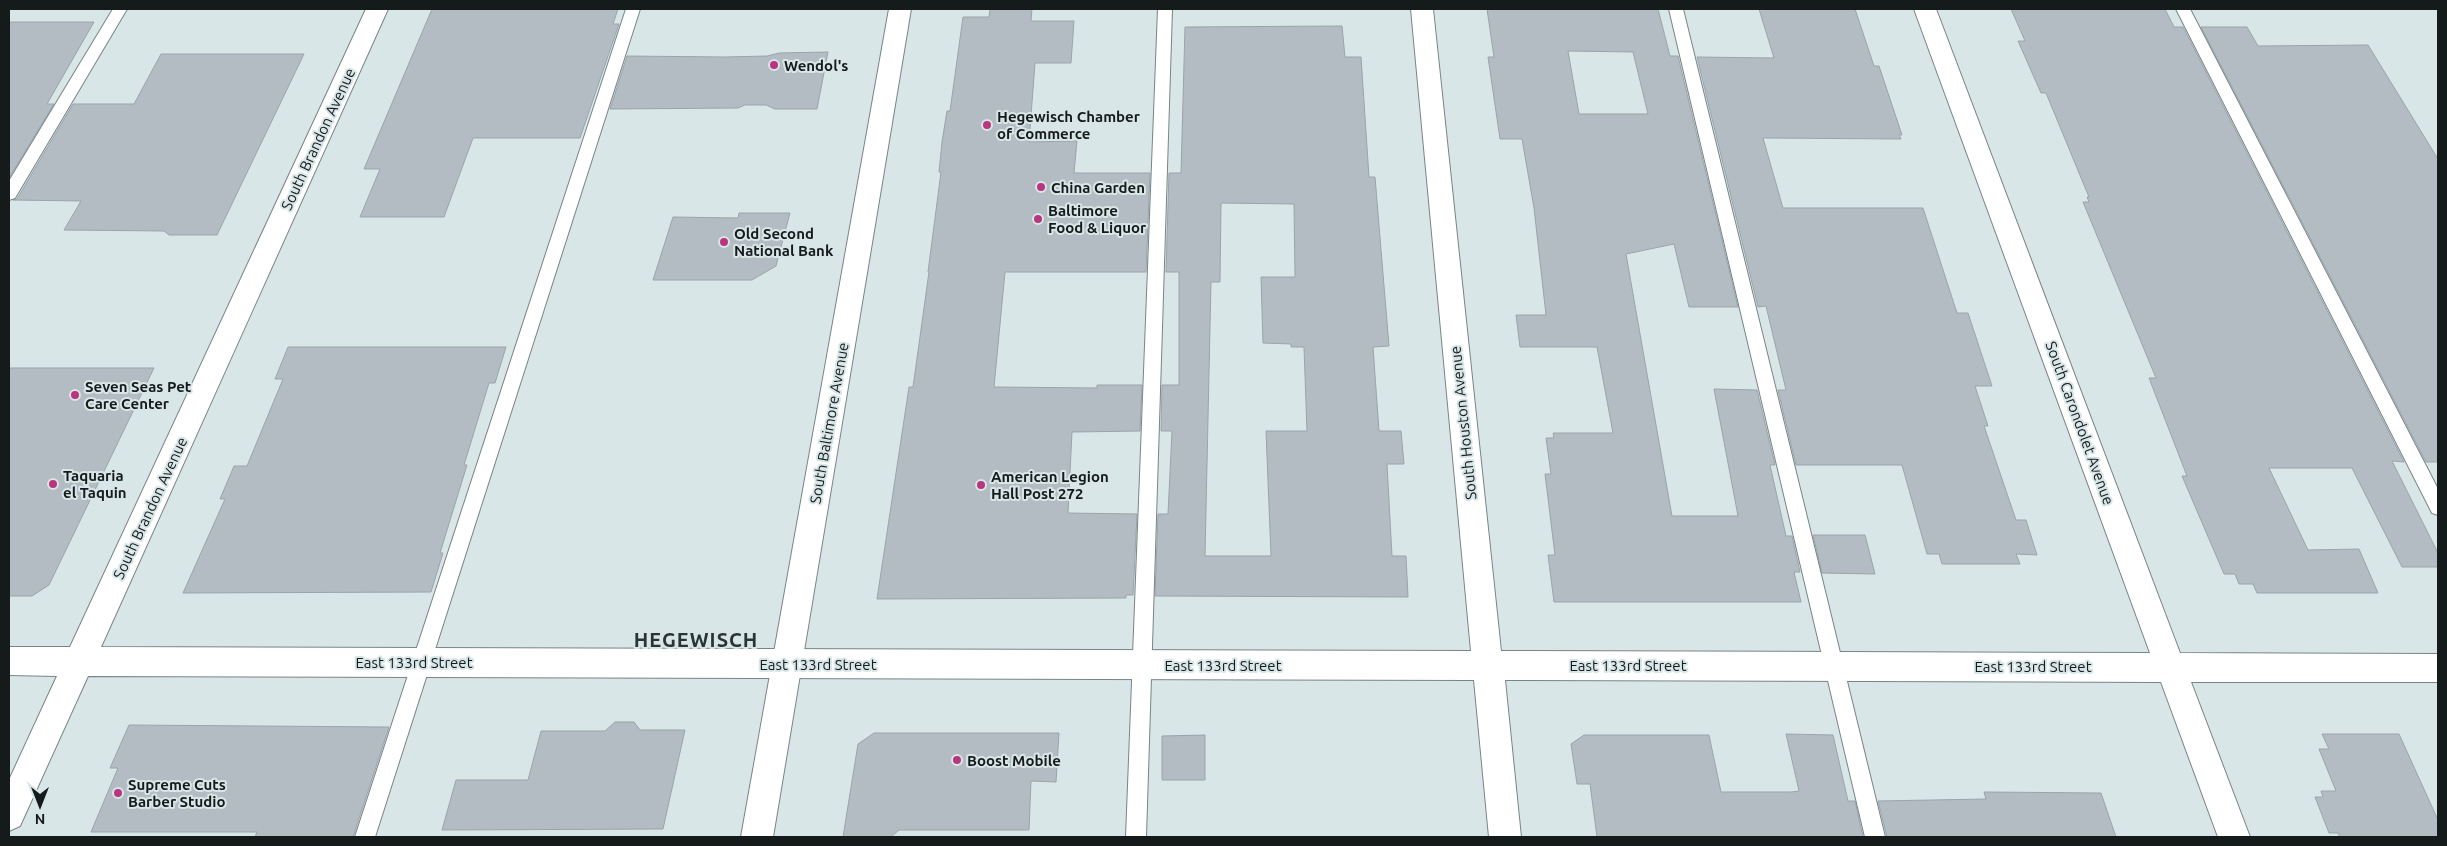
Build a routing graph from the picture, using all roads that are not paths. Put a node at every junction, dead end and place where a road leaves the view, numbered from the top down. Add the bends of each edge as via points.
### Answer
1 (120, 9) edge
2 (377, 9) edge
3 (634, 9) edge
4 (900, 9) edge
5 (1165, 9) edge
6 (1422, 9) edge
7 (1676, 9) edge
8 (1925, 9) edge
9 (2183, 9) edge
10 (9, 194) edge
11 (2438, 507) edge
12 (9, 661) edge
13 (79, 662) junction
14 (422, 662) junction
15 (787, 664) junction
16 (1142, 664) junction
17 (1487, 665) junction
18 (1834, 666) junction
19 (2171, 667) junction
20 (2438, 668) edge
21 (9, 815) edge
22 (365, 837) edge
23 (757, 837) edge
24 (1136, 837) edge
25 (1505, 837) edge
26 (1875, 837) edge
27 (2234, 837) edge

1 - 10 lane
2 - 13 street, South Brandon Avenue
3 - 14 lane
4 - 15 street, South Baltimore Avenue
5 - 16 lane
6 - 17 street, South Houston Avenue
7 - 18 lane
8 - 19 street, South Carondolet Avenue
9 - 11 lane
12 - 13 street, East 133rd Street
13 - 14 street, East 133rd Street
13 - 21 street, South Brandon Avenue
14 - 15 street, East 133rd Street
14 - 22 lane
15 - 16 street, East 133rd Street
15 - 23 street, South Baltimore Avenue
16 - 17 street, East 133rd Street
16 - 24 lane
17 - 18 street, East 133rd Street
17 - 25 street, South Houston Avenue
18 - 19 street, East 133rd Street
18 - 26 lane
19 - 20 street, East 133rd Street
19 - 27 street, South Carondolet Avenue

